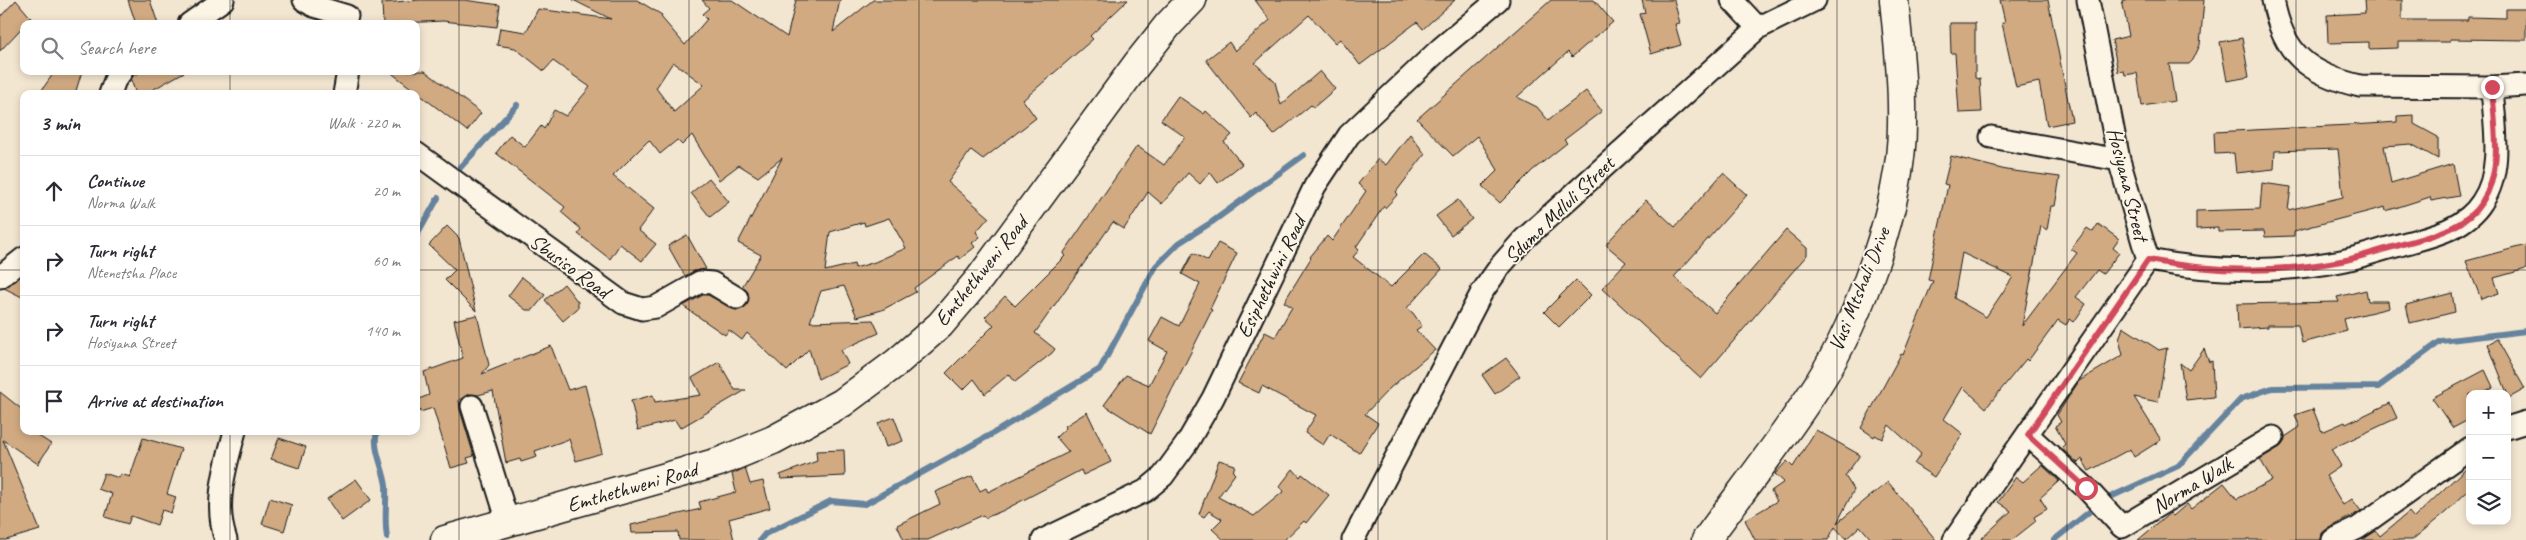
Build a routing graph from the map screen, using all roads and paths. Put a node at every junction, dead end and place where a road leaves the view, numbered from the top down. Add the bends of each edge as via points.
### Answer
1 (223, 0) edge
2 (304, 0) edge
3 (1192, 0) edge
4 (1498, 0) edge
5 (1732, 0) edge
6 (1815, 0) edge
7 (1894, 0) edge
8 (2088, 0) edge
9 (2273, 0) edge
10 (346, 13) edge
11 (195, 20) edge
12 (1758, 28) junction
13 (119, 75) edge
14 (347, 75) edge
15 (2526, 85) edge
16 (2492, 87) junction
17 (111, 90) edge
18 (345, 90) edge
19 (1991, 137) dead end
20 (420, 156) edge
21 (2119, 160) junction
22 (2148, 260) junction
23 (20, 261) edge
24 (0, 277) edge
25 (737, 298) dead end
26 (472, 406) dead end
27 (2526, 422) edge
28 (2511, 427) edge
29 (235, 435) edge
30 (2028, 435) junction
31 (2273, 437) dead end
32 (2466, 451) edge
33 (508, 522) junction
34 (226, 540) edge
35 (445, 540) edge
36 (1043, 540) edge
37 (1353, 540) edge
38 (1706, 540) edge
39 (1954, 540) edge
40 (2333, 540) edge

1 - 11 street
2 - 10 street via 314,6
3 - 33 street, Emthethweni Road via 1137,64 980,278 940,325 896,363 842,403 774,440 719,462
4 - 36 street, Esiphethwini Road via 1434,54 1349,135 1316,186 1213,398 1163,476 1144,491
5 - 12 street
6 - 12 street, Sdumo Mdluli Street
7 - 38 street, Vusi Mtshali Drive via 1902,126 1896,180 1877,252 1860,298 1818,384
8 - 21 street, Hosiyana Street
9 - 16 street via 2276,18 2287,43 2317,72 2339,81 2360,86
12 - 37 street, Sdumo Mdluli Street via 1524,239 1501,265 1482,292
13 - 17 street
14 - 18 street
15 - 16 street
16 - 22 street, Hosiyana Street via 2496,146 2493,177 2482,202 2462,224 2343,260 2303,267 2239,269 2180,266
19 - 21 street
20 - 25 street, Sbusiso Road via 622,303 642,309 656,307 700,282 712,282
21 - 22 street, Hosiyana Street
22 - 30 street
23 - 24 street
26 - 33 street
27 - 28 street
29 - 34 street via 221,484 222,529
30 - 31 street, Norma Walk via 2086,488 2122,528
30 - 39 street
32 - 40 street via 2376,515
33 - 35 street, Emthethweni Road

